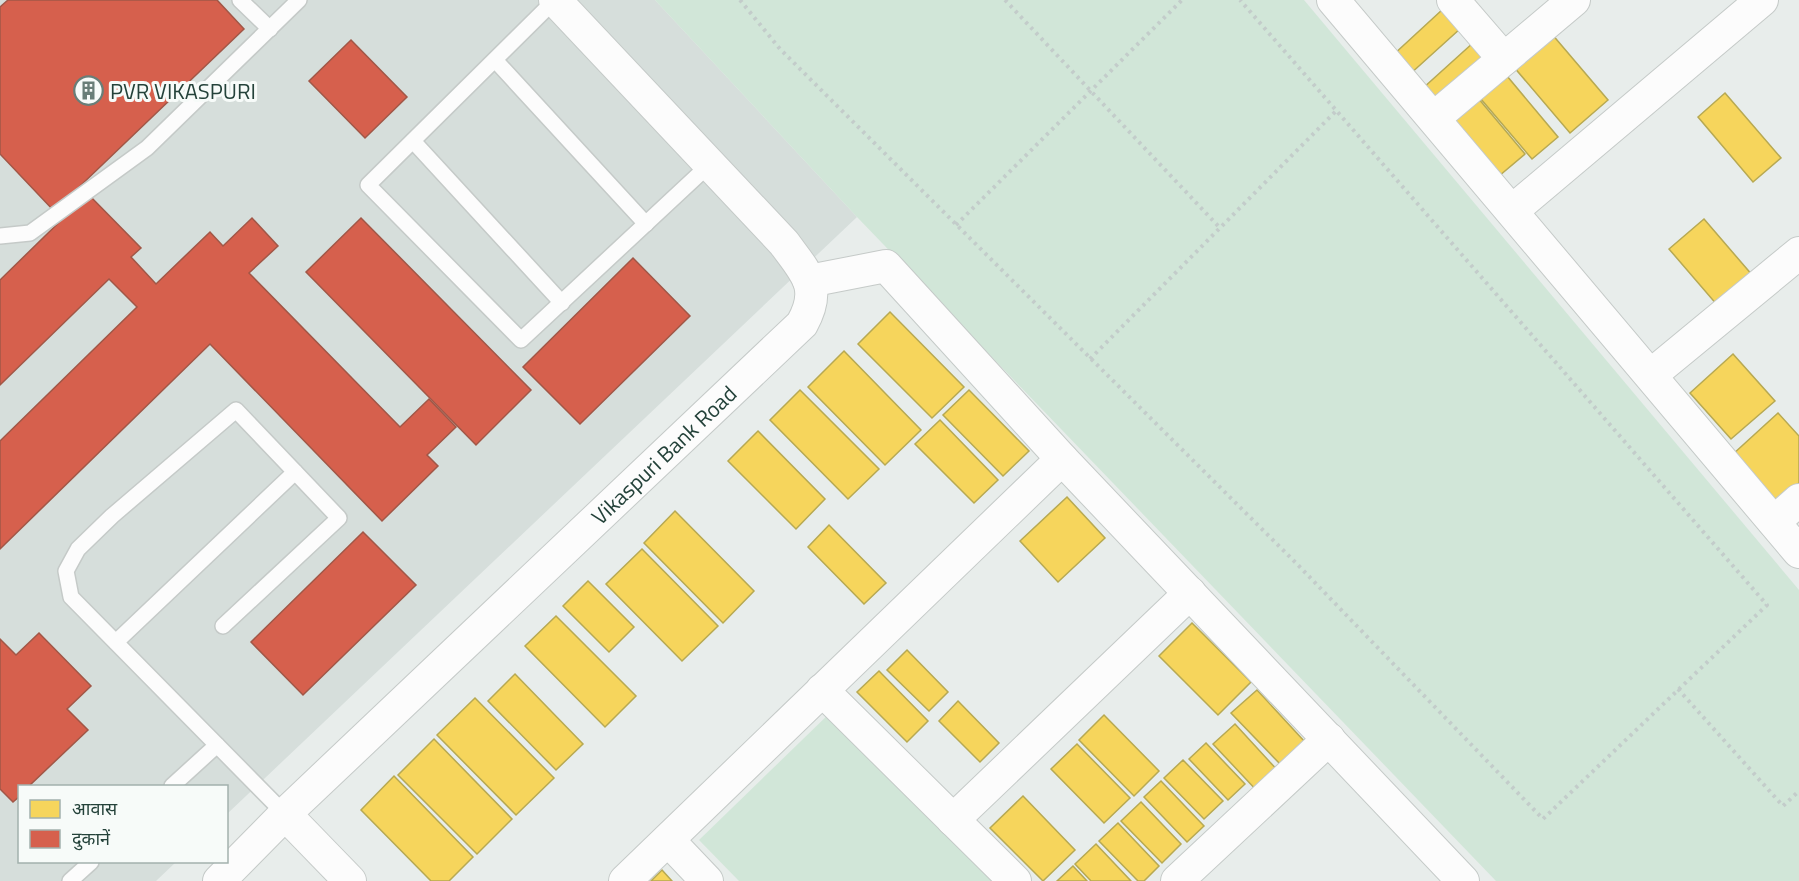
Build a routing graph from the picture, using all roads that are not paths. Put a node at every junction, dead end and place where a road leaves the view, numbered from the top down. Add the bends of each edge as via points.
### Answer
1 (240, 0) edge
2 (299, 0) edge
3 (555, 0) edge
4 (1332, 0) edge
5 (1453, 0) edge
6 (1762, 0) edge
7 (1572, 1) edge
8 (270, 29) junction
9 (1504, 58) junction
10 (495, 60) junction
11 (1434, 118) junction
12 (413, 141) junction
13 (710, 164) junction
14 (1512, 211) junction
15 (646, 224) junction
16 (0, 236) edge
17 (1799, 253) edge
18 (809, 281) junction
19 (562, 303) junction
20 (1651, 375) junction
21 (1062, 459) junction
22 (295, 472) junction
23 (1799, 500) edge
24 (1774, 522) junction
25 (1799, 552) edge
26 (1190, 593) junction
27 (223, 626) dead end
28 (116, 642) junction
29 (822, 690) junction
30 (1329, 739) junction
31 (217, 745) junction
32 (173, 785) edge
33 (285, 814) junction
34 (953, 820) junction
35 (668, 840) junction
36 (89, 863) edge
37 (70, 881) edge
38 (219, 881) edge
39 (350, 881) edge
40 (625, 881) edge
41 (707, 881) edge
42 (1015, 881) edge
43 (1177, 881) edge
44 (1463, 881) edge

1 - 8 lane
2 - 8 lane
3 - 10 lane
3 - 13 street
4 - 11 street
5 - 9 street
6 - 14 street
7 - 9 street
8 - 16 lane via 147,148 30,233
9 - 11 street
10 - 12 lane
10 - 15 lane
11 - 14 street
12 - 19 lane
12 - 19 lane via 368,185 521,340
13 - 15 lane
13 - 18 street via 784,243
14 - 20 street
15 - 19 lane
17 - 20 street
18 - 21 street via 886,266
18 - 33 street, Vikaspuri Bank Road via 813,295 802,324
20 - 24 street
21 - 26 street
21 - 29 street
22 - 27 lane via 339,518
22 - 28 lane
22 - 28 lane via 236,410 112,516 78,549 66,571 71,597
23 - 24 street
24 - 25 street
26 - 30 street
26 - 34 street
28 - 31 lane
29 - 34 street
29 - 35 street
30 - 43 street
30 - 44 street
31 - 32 lane
31 - 33 lane
33 - 38 street, Vikaspuri Bank Road
33 - 39 street
34 - 42 street
35 - 40 street
35 - 41 street
36 - 37 lane

